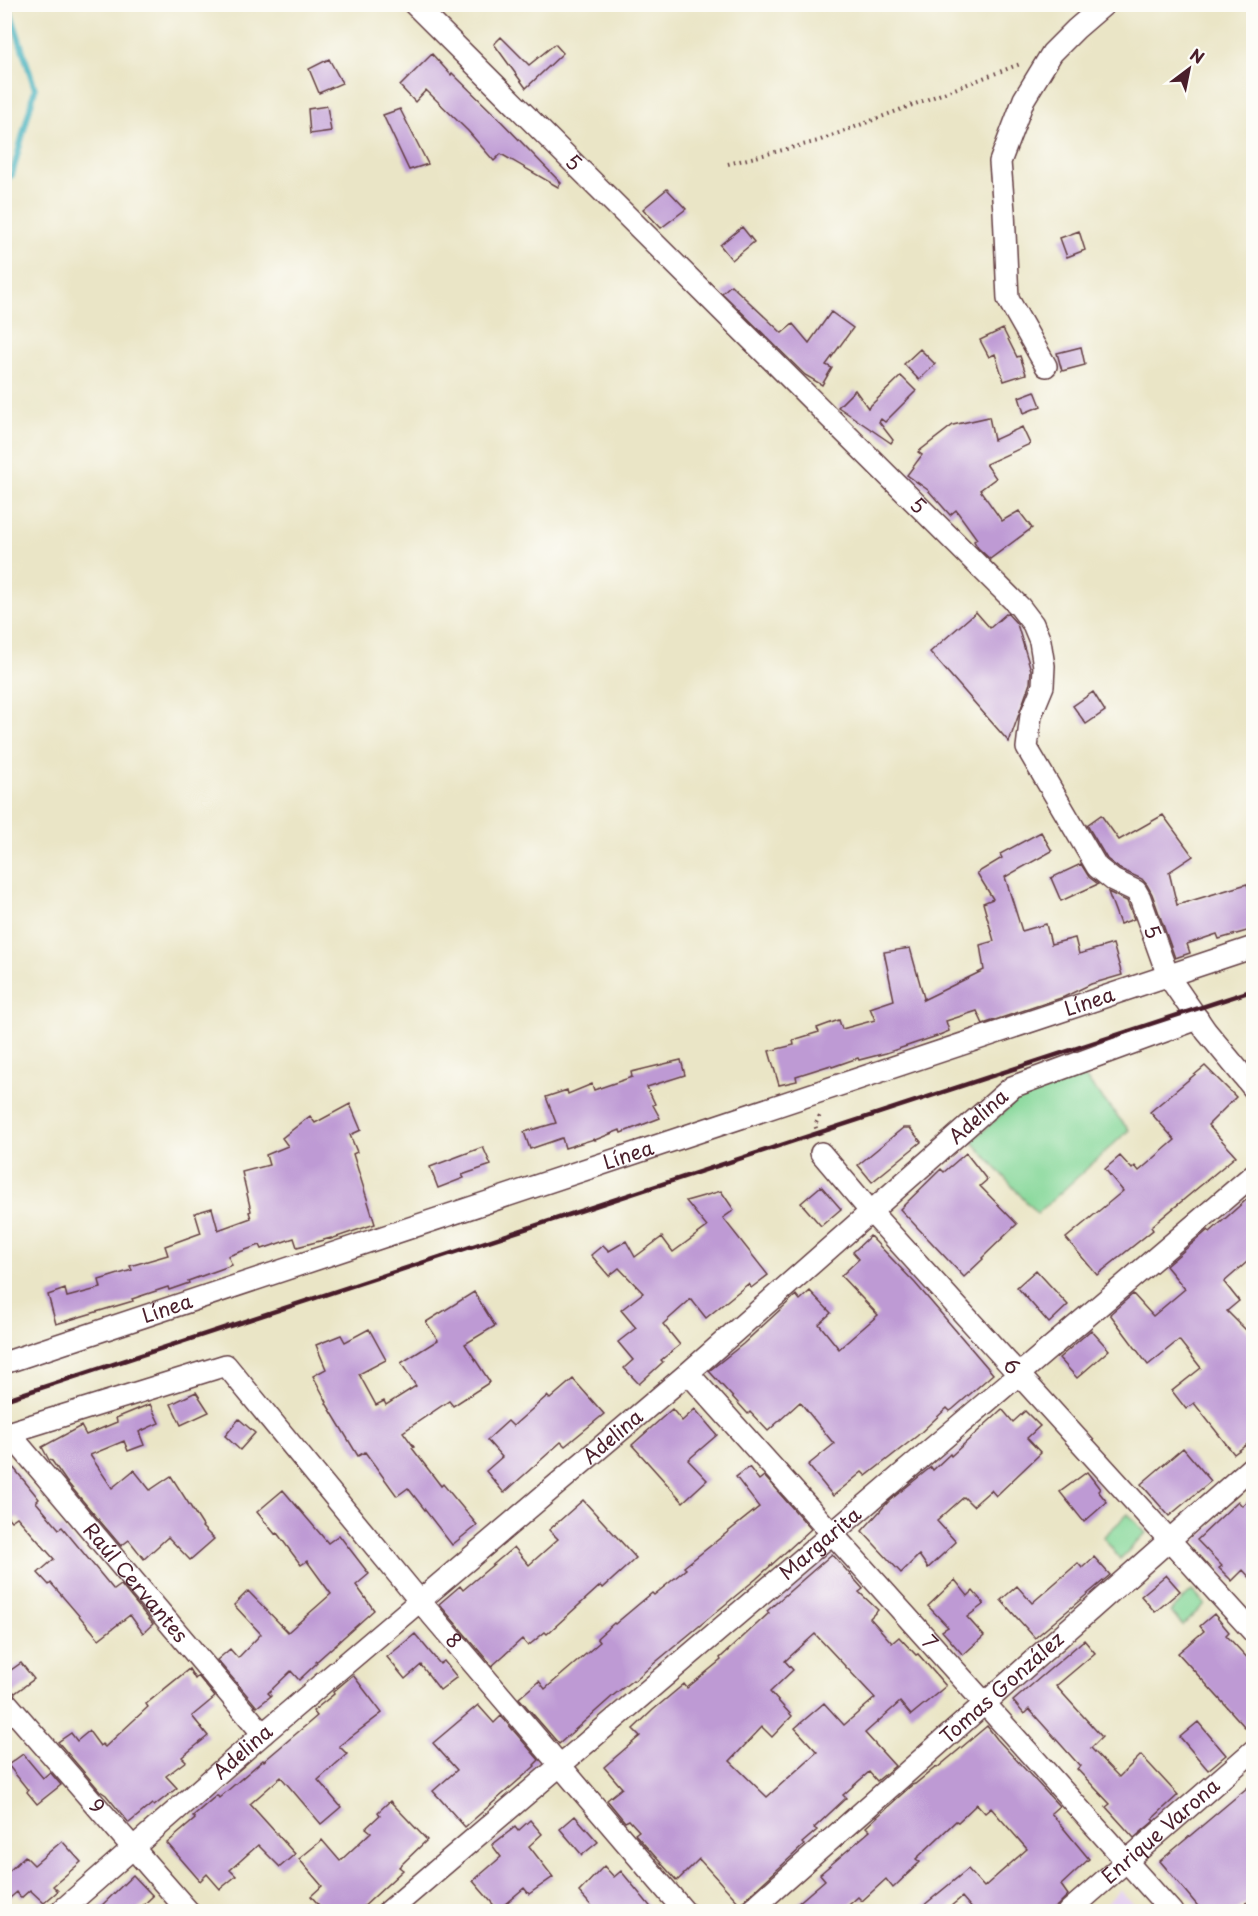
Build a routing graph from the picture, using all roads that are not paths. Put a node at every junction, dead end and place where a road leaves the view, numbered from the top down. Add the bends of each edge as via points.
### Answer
1 (414, 4) edge
2 (1105, 4) edge
3 (1046, 366) dead end
4 (1254, 947) edge
5 (1168, 976) junction
6 (1198, 1019) junction
7 (1254, 1089) edge
8 (821, 1153) road end
9 (1254, 1174) edge
10 (871, 1212) junction
11 (4, 1363) edge
12 (688, 1372) junction
13 (1019, 1374) junction
14 (7, 1434) edge
15 (1254, 1466) edge
16 (832, 1533) junction
17 (1169, 1540) junction
18 (419, 1600) junction
19 (1254, 1633) edge
20 (4, 1700) edge
21 (985, 1703) junction
22 (263, 1734) junction
23 (1254, 1750) edge
24 (561, 1764) junction
25 (133, 1847) junction
26 (1126, 1860) junction
27 (60, 1911) edge
28 (189, 1911) edge
29 (388, 1911) edge
30 (685, 1911) edge
31 (749, 1911) edge
32 (1068, 1911) edge
33 (1172, 1911) edge

1 - 5 street, 5 via 1020,607 1040,641 1044,666 1043,686 1031,715 1027,748 1096,867 1136,891
2 - 3 street via 1052,53 1024,99 1000,162 1008,299
4 - 5 street, Línea
5 - 6 street, 5
5 - 11 street, Línea
6 - 7 street, 5
6 - 10 street, Adelina via 1012,1087
8 - 10 street, 6
9 - 13 street, Margarita
10 - 12 street, Adelina
10 - 13 street, 6
12 - 16 street, 7
12 - 18 street, Adelina
13 - 16 street, Margarita
13 - 17 street, 6
14 - 18 street, 8 via 226,1365
14 - 22 street, Raúl Cervantes
15 - 17 street, Tomas González
16 - 21 street, 7
16 - 24 street, Margarita
17 - 19 street, 6
17 - 21 street, Tomas González
18 - 22 street, Adelina
18 - 24 street, 8
20 - 25 street, 9
21 - 26 street, 7
21 - 31 street, Tomas González
22 - 25 street, Adelina
23 - 26 street, Enrique Varona
24 - 29 street, Margarita
24 - 30 street, 8
25 - 27 street, Adelina
25 - 28 street, 9
26 - 32 street, Enrique Varona
26 - 33 street, 7

